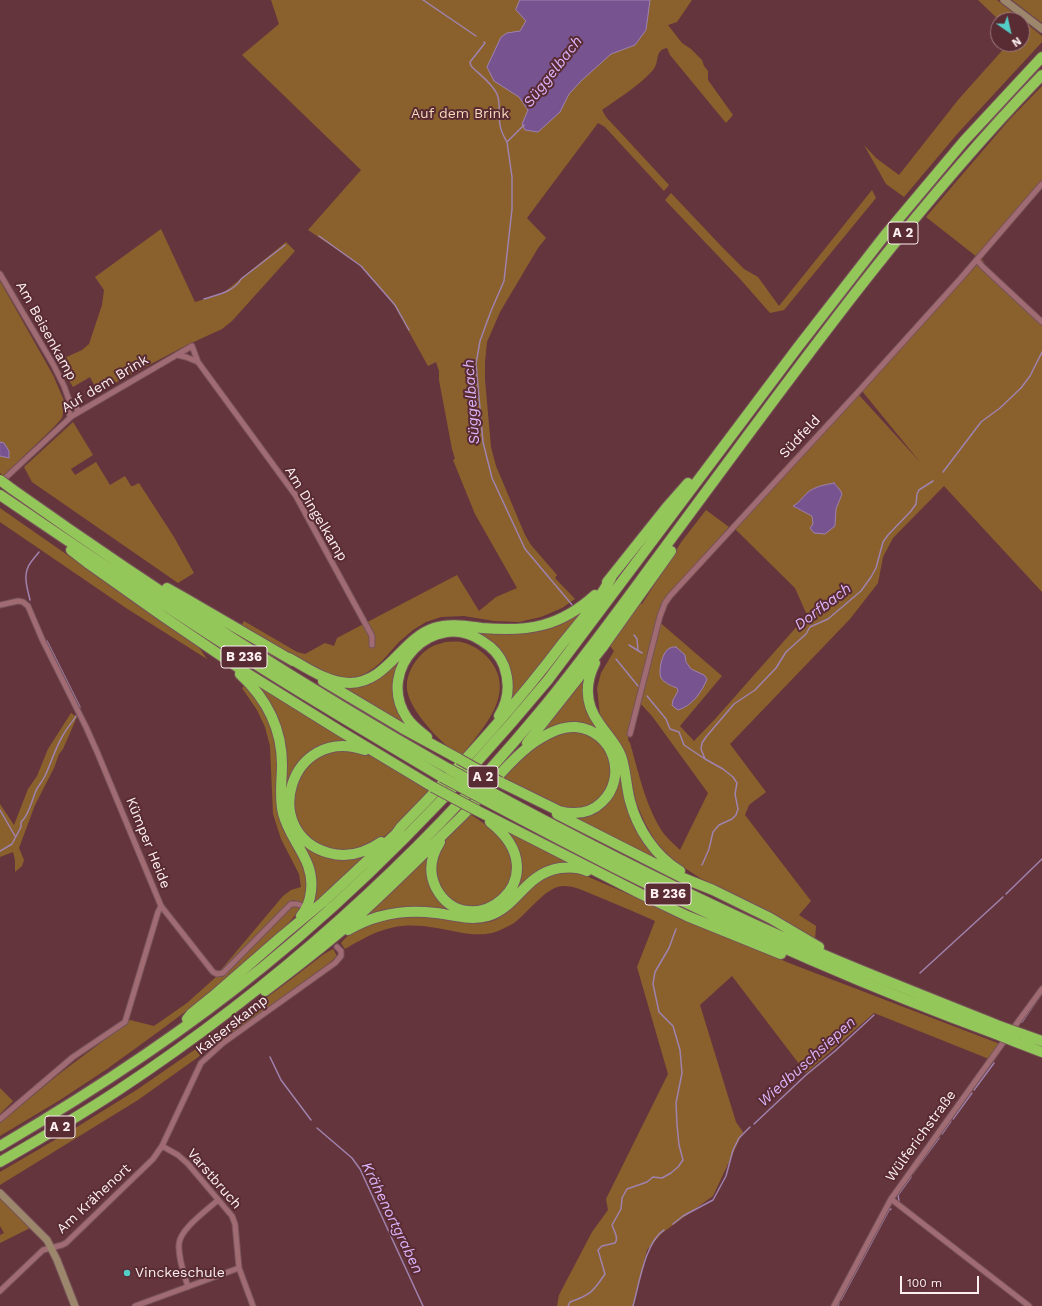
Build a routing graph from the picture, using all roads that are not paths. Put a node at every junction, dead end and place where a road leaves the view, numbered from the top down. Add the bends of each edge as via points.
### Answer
1 (1004, 0) edge
2 (1042, 29) edge
3 (1042, 57) edge
4 (1042, 75) edge
5 (1042, 184) edge
6 (978, 260) junction
7 (0, 274) edge
8 (1042, 322) edge
9 (192, 346) joint
10 (177, 355) junction
11 (198, 362) junction
12 (69, 400) junction
13 (79, 411) junction
14 (70, 417) junction
15 (718, 454) junction
16 (0, 482) edge
17 (706, 492) junction
18 (2, 496) edge
19 (50, 529) junction
20 (134, 573) junction
21 (611, 578) junction
22 (0, 605) edge
23 (372, 645) dead end
24 (602, 648) junction
25 (211, 649) junction
26 (289, 658) junction
27 (630, 734) dead end
28 (484, 739) junction
29 (454, 756) junction
30 (511, 763) junction
31 (406, 771) junction
32 (446, 773) junction
33 (500, 782) junction
34 (488, 796) junction
35 (476, 810) junction
36 (458, 820) junction
37 (402, 827) junction
38 (713, 890) junction
39 (640, 894) junction
40 (161, 906) junction
41 (303, 906) dead end
42 (282, 936) junction
43 (326, 943) junction
44 (337, 946) dead end
45 (857, 968) junction
46 (856, 980) junction
47 (1042, 989) edge
48 (215, 1022) junction
49 (999, 1030) junction
50 (178, 1032) junction
51 (1019, 1038) junction
52 (1042, 1041) edge
53 (1042, 1052) edge
54 (0, 1119) edge
55 (0, 1146) edge
56 (162, 1146) junction
57 (0, 1162) edge
58 (0, 1193) edge
59 (891, 1199) junction
60 (218, 1200) junction
61 (52, 1248) junction
62 (239, 1268) junction
63 (188, 1287) junction
64 (0, 1291) edge
65 (75, 1306) edge
66 (135, 1306) edge
67 (253, 1306) edge
68 (834, 1306) edge
69 (1030, 1306) edge

1 - 2 main road
3 - 15 highway, A 2 via 964,141 885,235
4 - 17 highway, A 2 via 959,165 904,231
5 - 6 street, Südfeld
6 - 8 street
6 - 27 street, Südfeld via 670,596 660,616
7 - 12 street, Am Beisenkamp via 53,364
9 - 10 street, Auf dem Brink
9 - 11 street, Am Dingelkamp
10 - 11 street
10 - 13 street, Auf dem Brink
11 - 23 street, Am Dingelkamp via 296,496 372,636
12 - 13 street, Am Beisenkamp
12 - 14 street, Am Beisenkamp
13 - 14 street, Auf dem Brink
14 - 16 street, Auf dem Brink via 31,456
15 - 21 highway via 700,469 666,508
15 - 50 highway, A 2 via 548,680 468,773 405,839 327,912 264,966
16 - 20 highway, B 236, bridge
17 - 24 highway via 699,511
17 - 48 highway, A 2 via 558,688 518,738 457,805 323,935
18 - 19 highway, B 236
19 - 25 highway via 89,564
19 - 32 highway, B 236 via 261,668 365,732
20 - 26 highway via 183,596
20 - 32 highway, B 236
21 - 26 highway via 578,608 559,619 536,627 503,630 452,625 434,628 416,637 382,671 362,681 350,683 334,680
21 - 28 highway via 542,671
22 - 40 street, Kümper Heide via 18,601 28,606 98,754
24 - 30 highway
24 - 38 highway via 589,678 588,700 593,715 613,741 620,755 636,820 652,846 668,862
25 - 31 highway
25 - 42 highway via 259,694 277,730 281,750 283,813 290,832 306,858 312,877 307,909
26 - 29 highway via 334,688
28 - 29 highway via 506,703 508,683 501,660 488,645 472,635 460,632 448,632 423,641 407,656 399,673 398,694 411,723
28 - 37 highway
29 - 33 highway, bridge
30 - 33 highway via 532,743 552,732 576,728 590,731 605,743 614,760 615,779 609,794 599,805 577,814 559,811
30 - 36 highway
31 - 35 highway, bridge
31 - 37 highway via 364,749 349,746 331,747 315,753 304,763 294,777 289,793 291,815 298,830 310,844 325,852 343,855 361,853
32 - 34 highway, B 236, bridge
33 - 38 highway via 601,837
34 - 45 highway, B 236 via 726,911
34 - 46 highway, B 236 via 628,875
35 - 36 highway via 496,826 510,843 517,867 511,890 490,908 470,911 448,902 438,892 432,876 434,852
35 - 39 highway
36 - 43 highway via 388,889
37 - 42 highway via 356,873
38 - 45 highway via 770,918
39 - 43 highway via 632,893 582,869 558,869 542,873 505,908 495,914 472,918 417,911 391,914 369,920
39 - 46 highway via 784,955
40 - 41 street via 213,972 220,975 287,907 295,903
40 - 54 street, Kümper Heide via 126,1022 73,1057
42 - 50 highway via 191,1014
43 - 48 highway via 234,1015
44 - 56 street, Kaiserskamp via 342,951 335,963 223,1043 201,1063
45 - 49 highway, B 236
46 - 49 highway, B 236
47 - 59 street, Wülferichstraße
48 - 57 highway, A 2 via 118,1090
49 - 51 highway, B 236, bridge
50 - 55 highway, A 2 via 77,1100
51 - 52 highway, B 236
51 - 53 highway, B 236
56 - 60 street, Varstbruch via 178,1154
56 - 61 street, Am Krähenort via 153,1159 69,1241
58 - 61 main road via 43,1235
59 - 68 street, Wülferichstraße
59 - 69 street
60 - 62 street, Varstbruch via 232,1216 235,1224
60 - 63 street via 180,1237 180,1256
61 - 64 street, Am Krähenort via 43,1250
61 - 65 main road
62 - 63 street
62 - 67 street, Varstbruch
63 - 66 street

